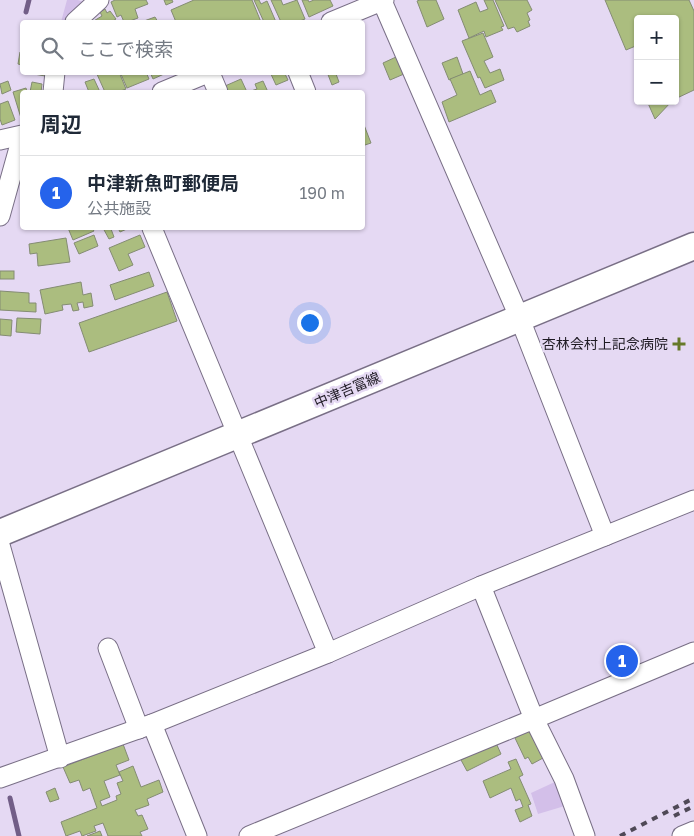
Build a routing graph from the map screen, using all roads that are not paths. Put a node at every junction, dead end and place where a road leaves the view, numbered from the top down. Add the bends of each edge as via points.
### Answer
1 (99, 0) edge
2 (383, 0) edge
3 (77, 20) edge
4 (335, 20) edge
5 (55, 75) edge
6 (205, 75) edge
7 (211, 75) edge
8 (299, 75) edge
9 (53, 90) edge
10 (167, 90) edge
11 (217, 90) edge
12 (305, 90) edge
13 (20, 136) edge
14 (0, 140) edge
15 (20, 143) edge
16 (0, 216) edge
17 (153, 230) edge
18 (694, 246) edge
19 (520, 319) junction
20 (238, 435) junction
21 (694, 500) edge
22 (0, 533) edge
23 (606, 536) junction
24 (0, 545) edge
25 (481, 586) junction
26 (108, 648) dead end
27 (694, 652) edge
28 (328, 653) junction
29 (534, 719) junction
30 (145, 726) junction
31 (60, 758) junction
32 (0, 778) edge
33 (694, 831) edge
34 (197, 836) edge
35 (249, 836) edge
36 (585, 836) edge
37 (682, 836) edge

1 - 3 street
2 - 4 street
2 - 19 street
5 - 9 street
6 - 10 street
7 - 11 street
8 - 12 street
13 - 14 street
15 - 16 street
17 - 20 street
18 - 19 main road, 中津吉富線
19 - 20 main road, 中津吉富線
19 - 23 street
20 - 22 main road, 中津吉富線
20 - 28 street
21 - 23 street
23 - 25 street
24 - 31 street
25 - 28 street
25 - 29 street
26 - 30 street
27 - 29 street
28 - 30 street
29 - 35 street
29 - 36 street via 564,779
30 - 31 street
30 - 34 street
31 - 32 street
33 - 37 street

